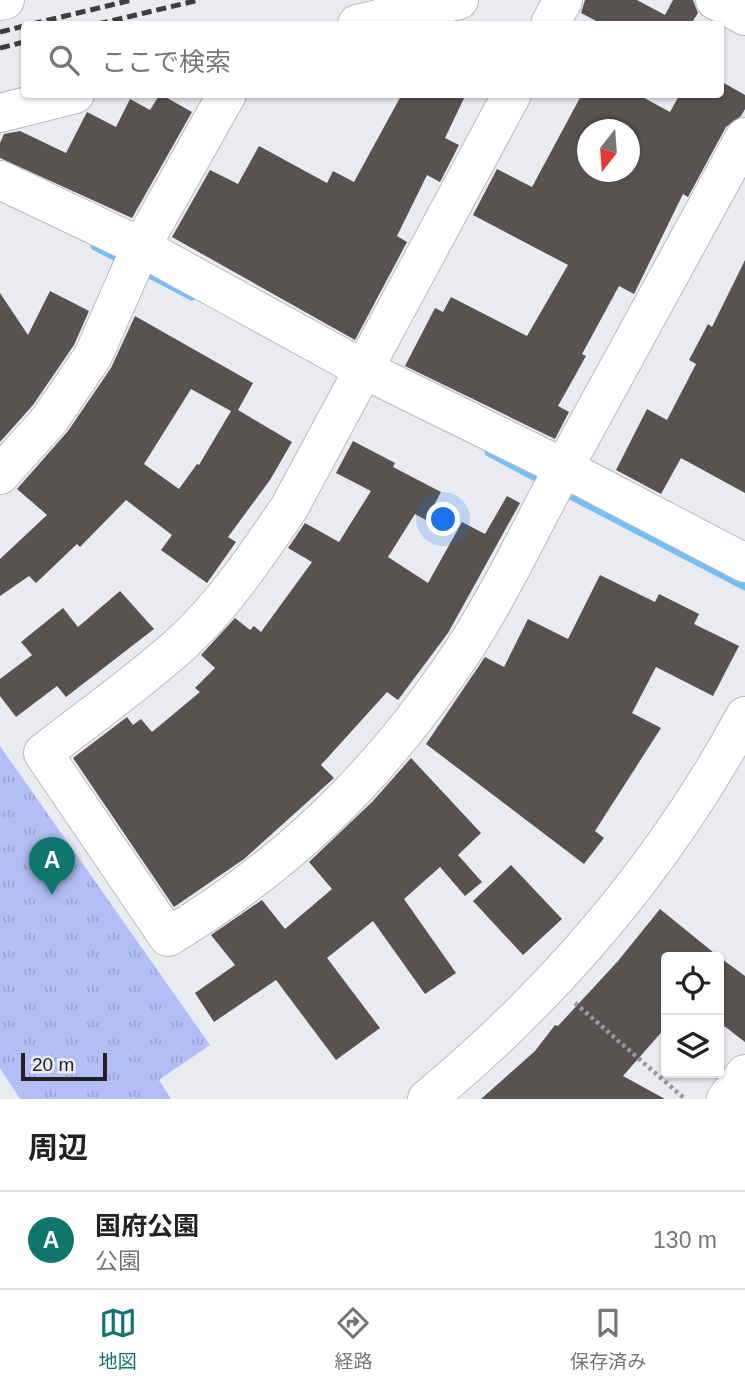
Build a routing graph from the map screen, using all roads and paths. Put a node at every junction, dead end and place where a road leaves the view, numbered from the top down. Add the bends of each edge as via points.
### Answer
1 (459, 0) edge
2 (563, 0) edge
3 (715, 0) edge
4 (745, 16) edge
5 (370, 21) edge
6 (552, 21) edge
7 (60, 98) edge
8 (225, 98) edge
9 (510, 98) edge
10 (0, 114) edge
11 (745, 137) edge
12 (0, 180) edge
13 (141, 247) junction
14 (363, 369) junction
15 (564, 468) junction
16 (0, 475) edge
17 (745, 563) edge
18 (745, 716) edge
19 (551, 983) junction
20 (745, 1074) edge
21 (427, 1099) edge
22 (685, 1099) edge
23 (726, 1099) edge

1 - 5 street
2 - 6 street
3 - 4 street
7 - 10 street
8 - 13 street
9 - 14 street
11 - 15 street
12 - 13 street
13 - 14 street
13 - 16 street via 93,356 50,419
14 - 15 street
14 - 15 street via 289,508 223,600 182,643 43,753 168,937 250,884 298,846 401,738 500,589
15 - 17 street
18 - 19 street via 703,790 641,879
19 - 21 street
19 - 22 path
20 - 23 street

